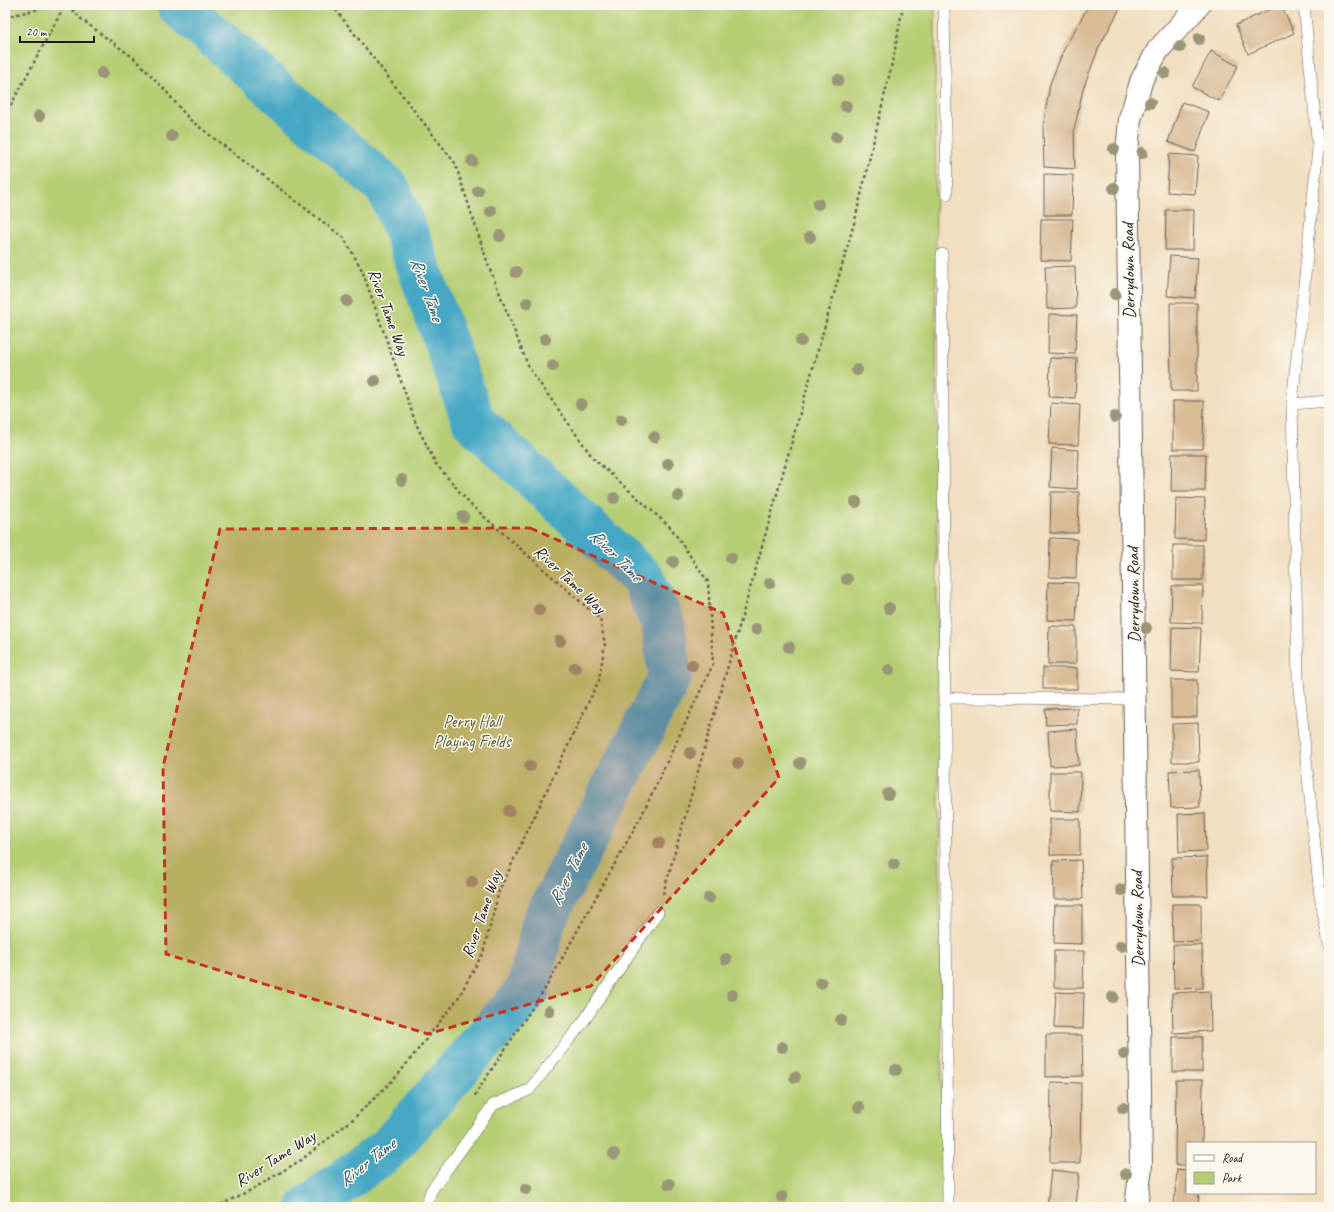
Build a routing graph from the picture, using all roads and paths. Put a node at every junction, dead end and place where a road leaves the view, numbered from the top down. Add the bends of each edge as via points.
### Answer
1 (56, 5) edge
2 (65, 5) edge
3 (68, 5) edge
4 (332, 5) edge
5 (903, 5) edge
6 (944, 5) edge
7 (1199, 5) edge
8 (1304, 5) edge
9 (5, 17) edge
10 (5, 116) edge
11 (947, 194) dead end
12 (942, 254) dead end
13 (1329, 401) edge
14 (1292, 404) junction
15 (944, 698) junction
16 (1134, 699) junction
17 (658, 912) joint
18 (1329, 944) edge
19 (474, 1097) dead end
20 (216, 1207) edge
21 (426, 1207) edge
22 (948, 1207) edge
23 (1136, 1207) edge

1 - 9 path
2 - 10 path
3 - 20 path, River Tame Way via 81,19 135,59 189,119 344,238 362,270 416,424 436,464 471,504 600,619 605,644 599,680 499,891 483,953 457,1000 398,1076 352,1120 301,1160 253,1189
4 - 19 path via 455,163 488,264 529,368 593,458 671,528 708,582 713,664 642,815 546,987
5 - 17 path via 894,55 855,220
6 - 11 lane
7 - 16 street, Derrydown Road via 1158,50 1142,79 1130,119 1127,153
8 - 14 lane via 1318,148
12 - 15 lane
13 - 14 lane
14 - 18 lane via 1298,680 1320,896
15 - 16 lane
15 - 22 lane
16 - 23 street, Derrydown Road via 1141,1166
17 - 21 lane via 583,1022 529,1090 493,1105 430,1191

